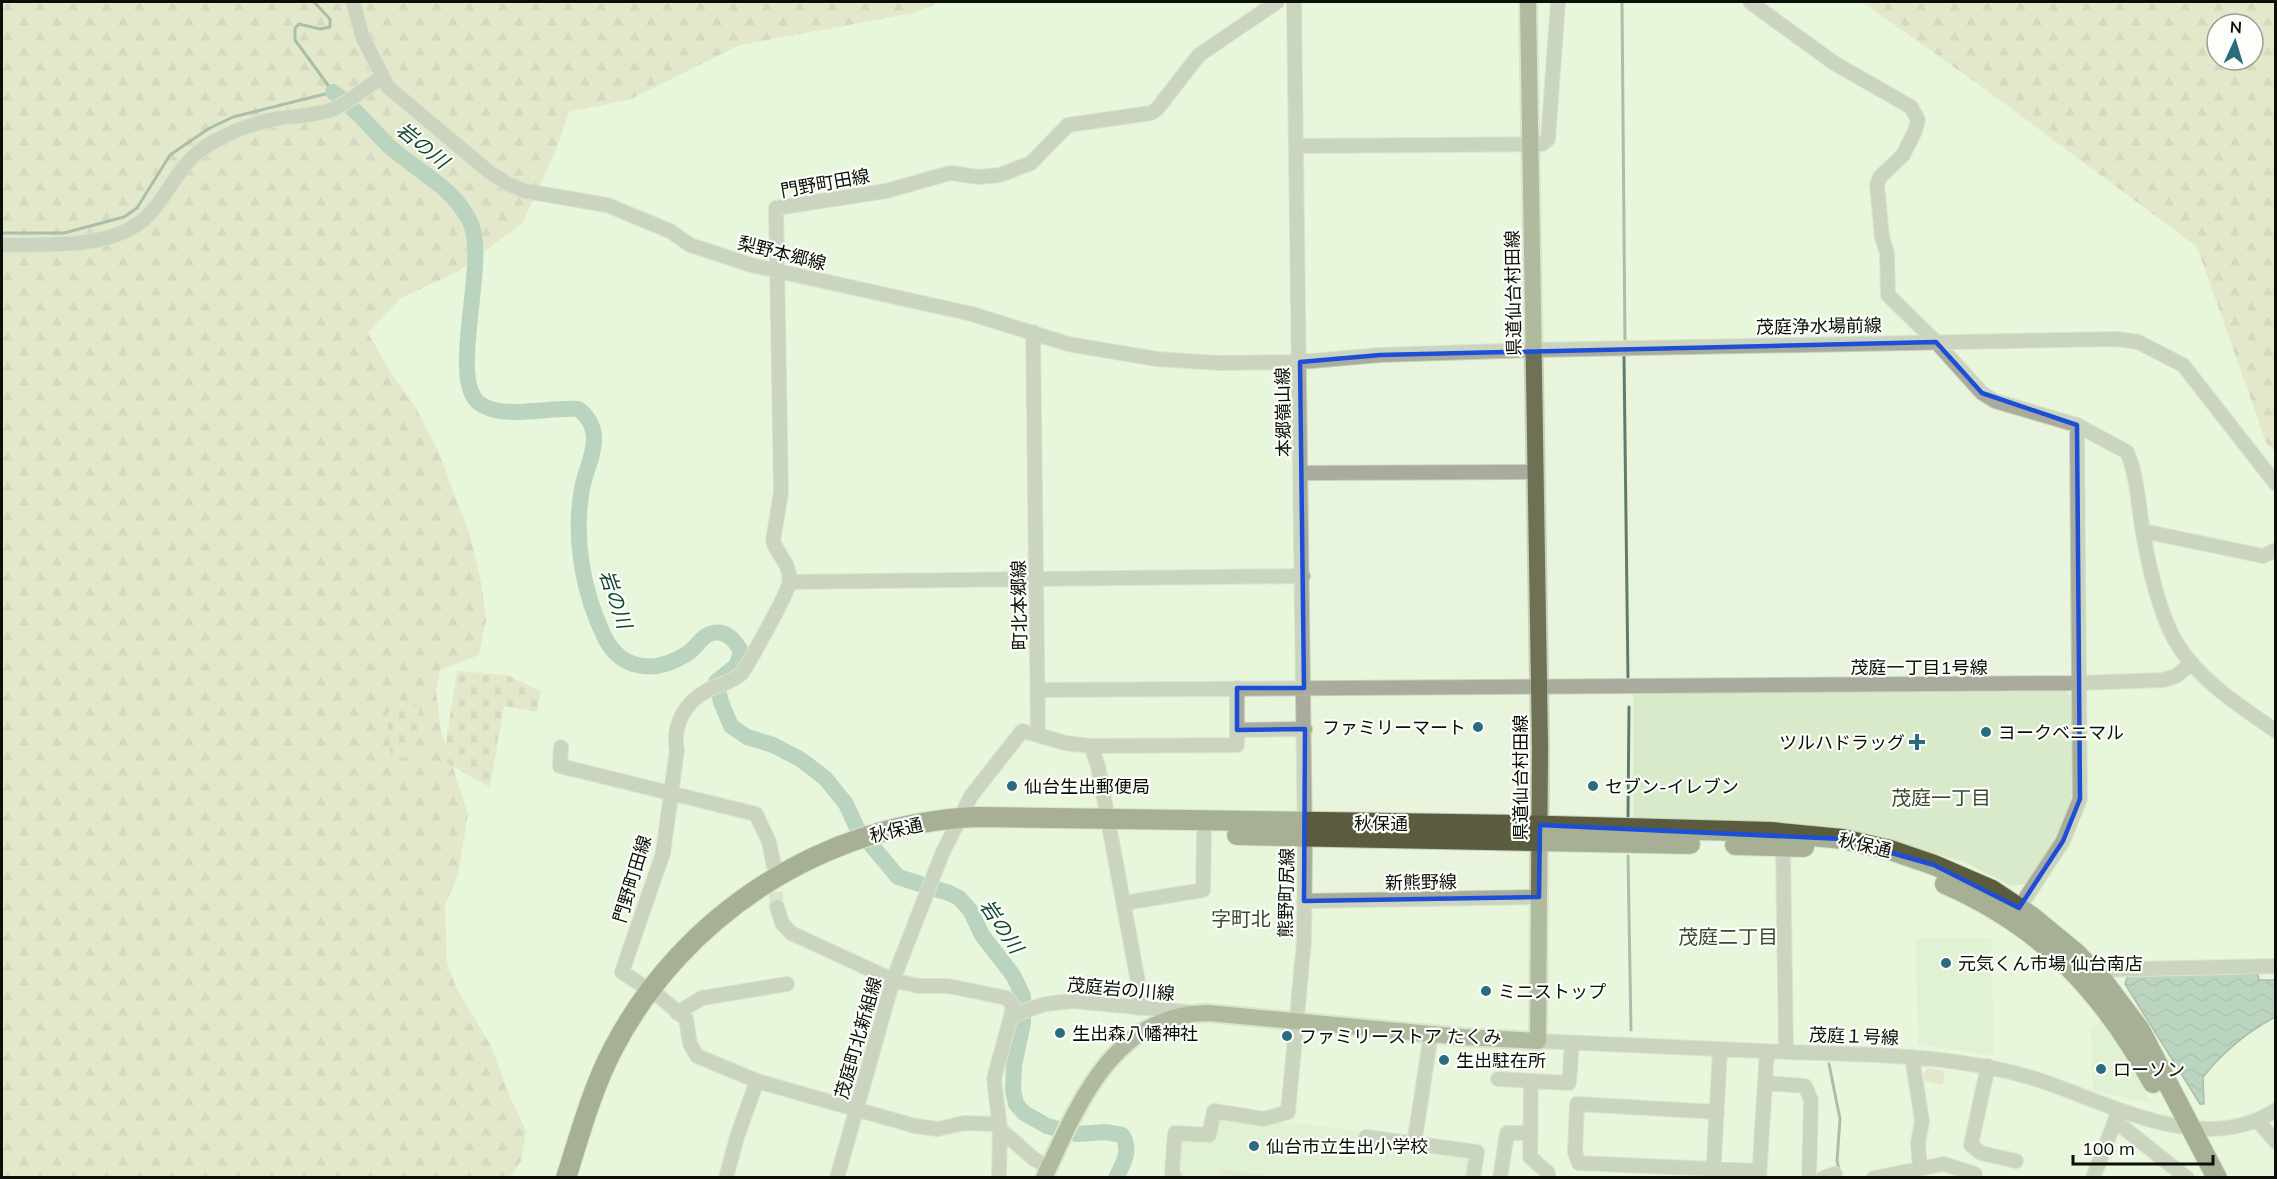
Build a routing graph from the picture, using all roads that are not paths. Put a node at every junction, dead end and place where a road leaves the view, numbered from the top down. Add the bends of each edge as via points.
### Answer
1 (353, 2) edge
2 (1277, 2) edge
3 (1294, 2) edge
4 (1528, 2) edge
5 (1558, 2) edge
6 (1750, 2) edge
7 (381, 78) junction
8 (1529, 144) junction
9 (1298, 146) junction
10 (2, 244) edge
11 (779, 270) junction
12 (1033, 332) junction
13 (1936, 342) junction
14 (1533, 351) junction
15 (1300, 362) junction
16 (2077, 425) junction
17 (1535, 472) junction
18 (1302, 473) junction
19 (2276, 484) edge
20 (2143, 531) junction
21 (2276, 550) edge
22 (1303, 576) junction
23 (1037, 579) junction
24 (790, 582) junction
25 (2192, 663) junction
26 (2079, 683) junction
27 (1539, 686) junction
28 (1237, 688) junction
29 (1304, 688) junction
30 (1039, 690) junction
31 (1305, 729) junction
32 (1237, 730) junction
33 (2276, 731) edge
34 (1038, 735) junction
35 (1090, 746) junction
36 (561, 747) dead end
37 (669, 793) junction
38 (955, 825) junction
39 (1109, 826) junction
40 (1305, 830) junction
41 (1540, 833) junction
42 (1204, 834) junction
43 (1784, 847) junction
44 (774, 866) tunnel mouth
45 (1539, 897) junction
46 (1304, 901) junction
47 (1124, 903) junction
48 (777, 907) tunnel mouth
49 (2015, 914) junction
50 (2276, 966) edge
51 (2092, 970) junction
52 (893, 980) junction
53 (787, 984) dead end
54 (655, 993) junction
55 (1138, 1008) junction
56 (677, 1013) junction
57 (1195, 1013) junction
58 (1014, 1015) junction
59 (1297, 1021) junction
60 (1431, 1034) junction
61 (1538, 1041) junction
62 (1572, 1043) junction
63 (1720, 1049) junction
64 (1767, 1051) junction
65 (1786, 1052) junction
66 (1912, 1057) junction
67 (1988, 1066) junction
68 (1498, 1079) dead end
69 (757, 1081) junction
70 (1532, 1081) junction
71 (1765, 1083) junction
72 (856, 1110) junction
73 (2276, 1110) edge
74 (1717, 1112) junction
75 (2116, 1115) junction
76 (2258, 1121) junction
77 (2183, 1125) junction
78 (1000, 1129) junction
79 (1531, 1133) junction
80 (1366, 1137) dead end
81 (2276, 1142) edge
82 (1414, 1145) junction
83 (2016, 1161) dead end
84 (1920, 1167) junction
85 (1049, 1168) edge
86 (1620, 1171) edge
87 (1667, 1172) edge
88 (1714, 1173) edge
89 (1759, 1174) edge
90 (566, 1178) edge
91 (578, 1178) edge
92 (726, 1178) edge
93 (837, 1178) edge
94 (999, 1178) edge
95 (1175, 1178) edge
96 (1473, 1178) edge
97 (1500, 1178) edge
98 (1548, 1178) edge
99 (1809, 1178) edge
100 (1874, 1178) edge
101 (1974, 1178) edge
102 (2093, 1178) edge
103 (2187, 1178) edge
104 (2206, 1178) edge
105 (2217, 1178) edge

1 - 7 street, 梨野本郷線 via 363,38
2 - 11 street, 門野町田線 via 1199,55 1151,113 1068,125 1036,159 1017,170 979,177 950,173 886,191 776,208
3 - 9 street, 本郷嶺山線
4 - 8 main road, 県道仙台村田線
5 - 8 street via 1548,139 1542,144
6 - 13 street via 1834,63 1911,107 1917,120 1915,131 1903,155 1877,185 1887,253 1886,288 1897,306
7 - 10 street via 340,106 255,124 212,143 184,163 153,212 128,230 98,240
7 - 11 street, 梨野本郷線 via 414,110 508,184 525,191 607,205 702,249
8 - 9 street
8 - 14 main road, 県道仙台村田線
9 - 15 street, 本郷嶺山線
11 - 12 street, 梨野本郷線 via 961,311
11 - 24 street, 門野町田線 via 781,492 773,541 785,560
12 - 15 street, 梨野本郷線 via 1068,344 1157,359
12 - 23 street, 町北本郷線
13 - 14 street, 茂庭浄水場前線
13 - 16 street via 1982,393 1995,401
13 - 19 street, 茂庭浄水場前線 via 2138,342 2184,365
14 - 15 street, 茂庭浄水場前線 via 1380,355
14 - 17 main road, 県道仙台村田線
15 - 18 street, 本郷嶺山線
16 - 20 street via 2127,452 2139,493
16 - 26 street
17 - 18 street
17 - 27 main road, 県道仙台村田線
18 - 22 street, 本郷嶺山線
20 - 21 street via 2263,556
20 - 25 street via 2154,583 2170,629
22 - 23 street
22 - 29 street, 本郷嶺山線
23 - 24 street
23 - 30 street, 町北本郷線
24 - 37 street, 門野町田線 via 747,665 727,684 707,690 678,718
25 - 26 street, 茂庭一丁目1号線 via 2176,676 2163,680
25 - 33 street via 2227,696
26 - 27 street, 茂庭一丁目1号線
26 - 49 street via 2080,799 2063,841
27 - 29 street, 茂庭一丁目1号線
27 - 41 main road, 県道仙台村田線
28 - 29 street, 茂庭一丁目1号線
28 - 30 street, 茂庭一丁目1号線
28 - 32 street
29 - 31 street, 本郷嶺山線
30 - 34 street, 町北本郷線
31 - 32 street
31 - 40 street, 本郷嶺山線
32 - 35 street via 1237,745
34 - 35 street
34 - 38 street, 茂庭町北新組線 via 1022,731 971,796
35 - 39 street via 1098,766
36 - 37 street via 560,766
37 - 44 street via 756,814 769,842
37 - 54 street, 門野町田線 via 663,853 622,972
38 - 39 highway, 秋保通 via 998,829
38 - 52 street, 茂庭町北新組線
38 - 54 highway, 秋保通 via 813,857 760,887 693,941
39 - 40 highway, 秋保通
39 - 42 highway, 秋保通
39 - 47 street
40 - 41 highway, 秋保通
40 - 42 highway, 秋保通
40 - 46 street, 熊野町尻線
41 - 43 highway, 秋保通
41 - 45 main road, 県道仙台村田線
41 - 49 highway, 秋保通 via 1771,832 1842,839 1934,865 1992,890
42 - 47 street via 1203,890
43 - 49 highway, 秋保通 via 1852,854 1909,868
43 - 65 street
45 - 46 street, 新熊野線
45 - 61 main road, 県道仙台村田線
46 - 59 street, 熊野町尻線
47 - 55 street via 1138,982
48 - 52 street via 782,923 791,933
49 - 51 highway, 秋保通 via 2076,953
49 - 77 highway, 秋保通 via 2108,1010
50 - 51 street
51 - 77 highway, 秋保通 via 2140,1030
52 - 58 street via 1007,998
52 - 72 street, 茂庭町北新組線
53 - 56 street via 702,998
54 - 56 street
54 - 90 highway, 秋保通 via 628,1022 600,1077
54 - 91 highway, 秋保通 via 615,1072
55 - 57 street, 茂庭岩の川線
55 - 58 street, 茂庭岩の川線 via 1072,1001 1045,1004
56 - 69 street via 686,1020 690,1044 697,1056
57 - 59 main road
57 - 85 main road via 1156,1026 1130,1041 1102,1067
58 - 78 street via 994,1079
59 - 60 main road
59 - 95 street, 熊野町尻線 via 1288,1112 1264,1119 1214,1111 1209,1135 1175,1133
60 - 61 main road
60 - 82 street
61 - 62 street, 茂庭１号線
62 - 63 street, 茂庭１号線
62 - 70 street via 1569,1083
63 - 64 street, 茂庭１号線
63 - 74 street
64 - 65 street, 茂庭１号線
64 - 71 street
65 - 66 street, 茂庭１号線
66 - 67 street, 茂庭１号線
66 - 84 street via 1922,1121 1918,1143
67 - 75 street, 茂庭１号線 via 2042,1082
67 - 83 street via 1971,1145 1982,1153
68 - 70 street
69 - 72 street
69 - 92 street
70 - 79 street
71 - 89 street
71 - 99 street via 1805,1086 1811,1100
72 - 78 street via 938,1129 964,1123 993,1124
72 - 93 street, 茂庭町北新組線
73 - 76 street, 茂庭１号線
74 - 86 street via 1577,1104 1575,1152 1579,1163
74 - 88 street
75 - 77 street, 茂庭１号線
75 - 102 street
75 - 103 street
76 - 77 street, 茂庭１号線 via 2241,1127
76 - 81 street
77 - 104 highway, 秋保通
77 - 105 highway, 秋保通
78 - 85 street via 1034,1160
78 - 94 street
79 - 97 street via 1507,1133
79 - 98 street via 1530,1157 1548,1173
80 - 82 street
82 - 96 street via 1442,1145 1477,1152
84 - 100 street
84 - 101 street via 1944,1164 1975,1174
86 - 87 street
87 - 88 street
88 - 89 street

